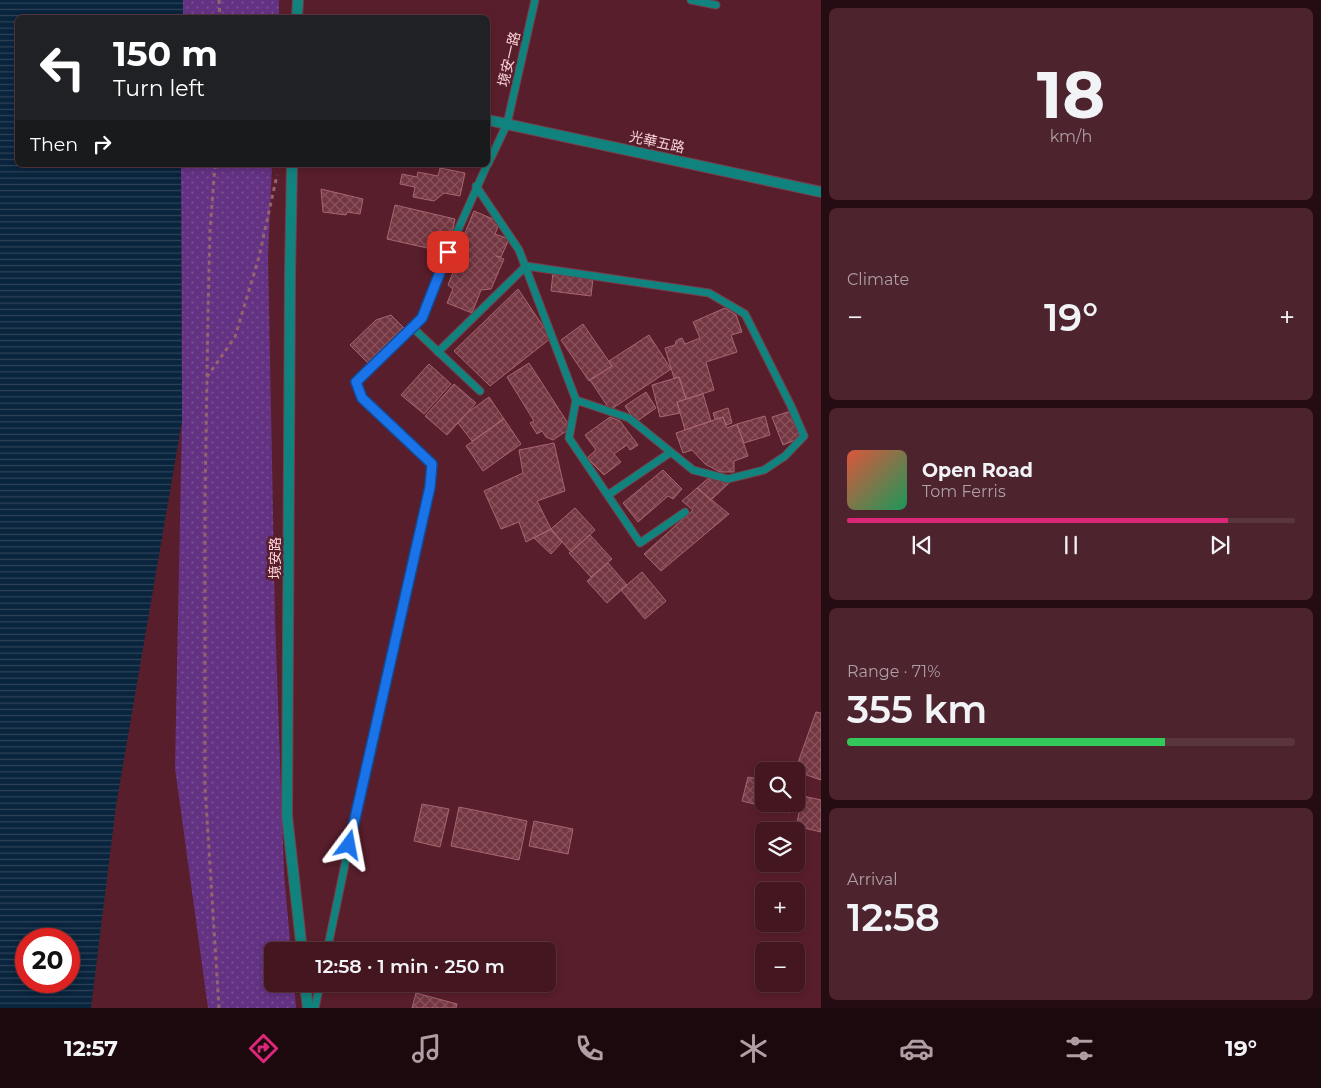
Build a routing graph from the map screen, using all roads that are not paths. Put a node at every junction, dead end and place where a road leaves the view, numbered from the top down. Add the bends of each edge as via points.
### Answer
1 (298, 0) edge
2 (536, 0) edge
3 (691, 0) edge
4 (716, 5) dead end
5 (297, 15) edge
6 (490, 120) edge
7 (507, 124) junction
8 (490, 158) edge
9 (292, 167) edge
10 (486, 167) edge
11 (476, 186) junction
12 (821, 192) edge
13 (526, 266) junction
14 (412, 328) junction
15 (438, 352) junction
16 (480, 391) dead end
17 (576, 400) junction
18 (671, 452) junction
19 (608, 495) junction
20 (685, 512) dead end
21 (301, 942) edge
22 (329, 942) edge
23 (306, 992) edge
24 (318, 992) edge
25 (308, 1008) edge
26 (315, 1008) edge

1 - 5 street
2 - 7 lane, 境安一路
3 - 4 lane
6 - 7 street, 光華五路
7 - 8 lane, 境安一路
7 - 12 street, 光華五路
9 - 21 street, 境安路 via 287,816
10 - 11 lane, 境安一路
11 - 13 lane via 519,250
11 - 14 lane, 境安一路 via 422,318
13 - 15 lane
13 - 17 lane
13 - 18 lane via 709,293 745,314 804,436 785,456 764,470 728,479 693,470
14 - 15 lane
14 - 22 lane, 境安一路 via 356,382 362,398 432,464 430,487
15 - 16 lane
17 - 18 lane via 629,418
17 - 19 lane via 569,438
18 - 19 lane
19 - 20 lane via 640,543
23 - 25 street
24 - 26 lane

